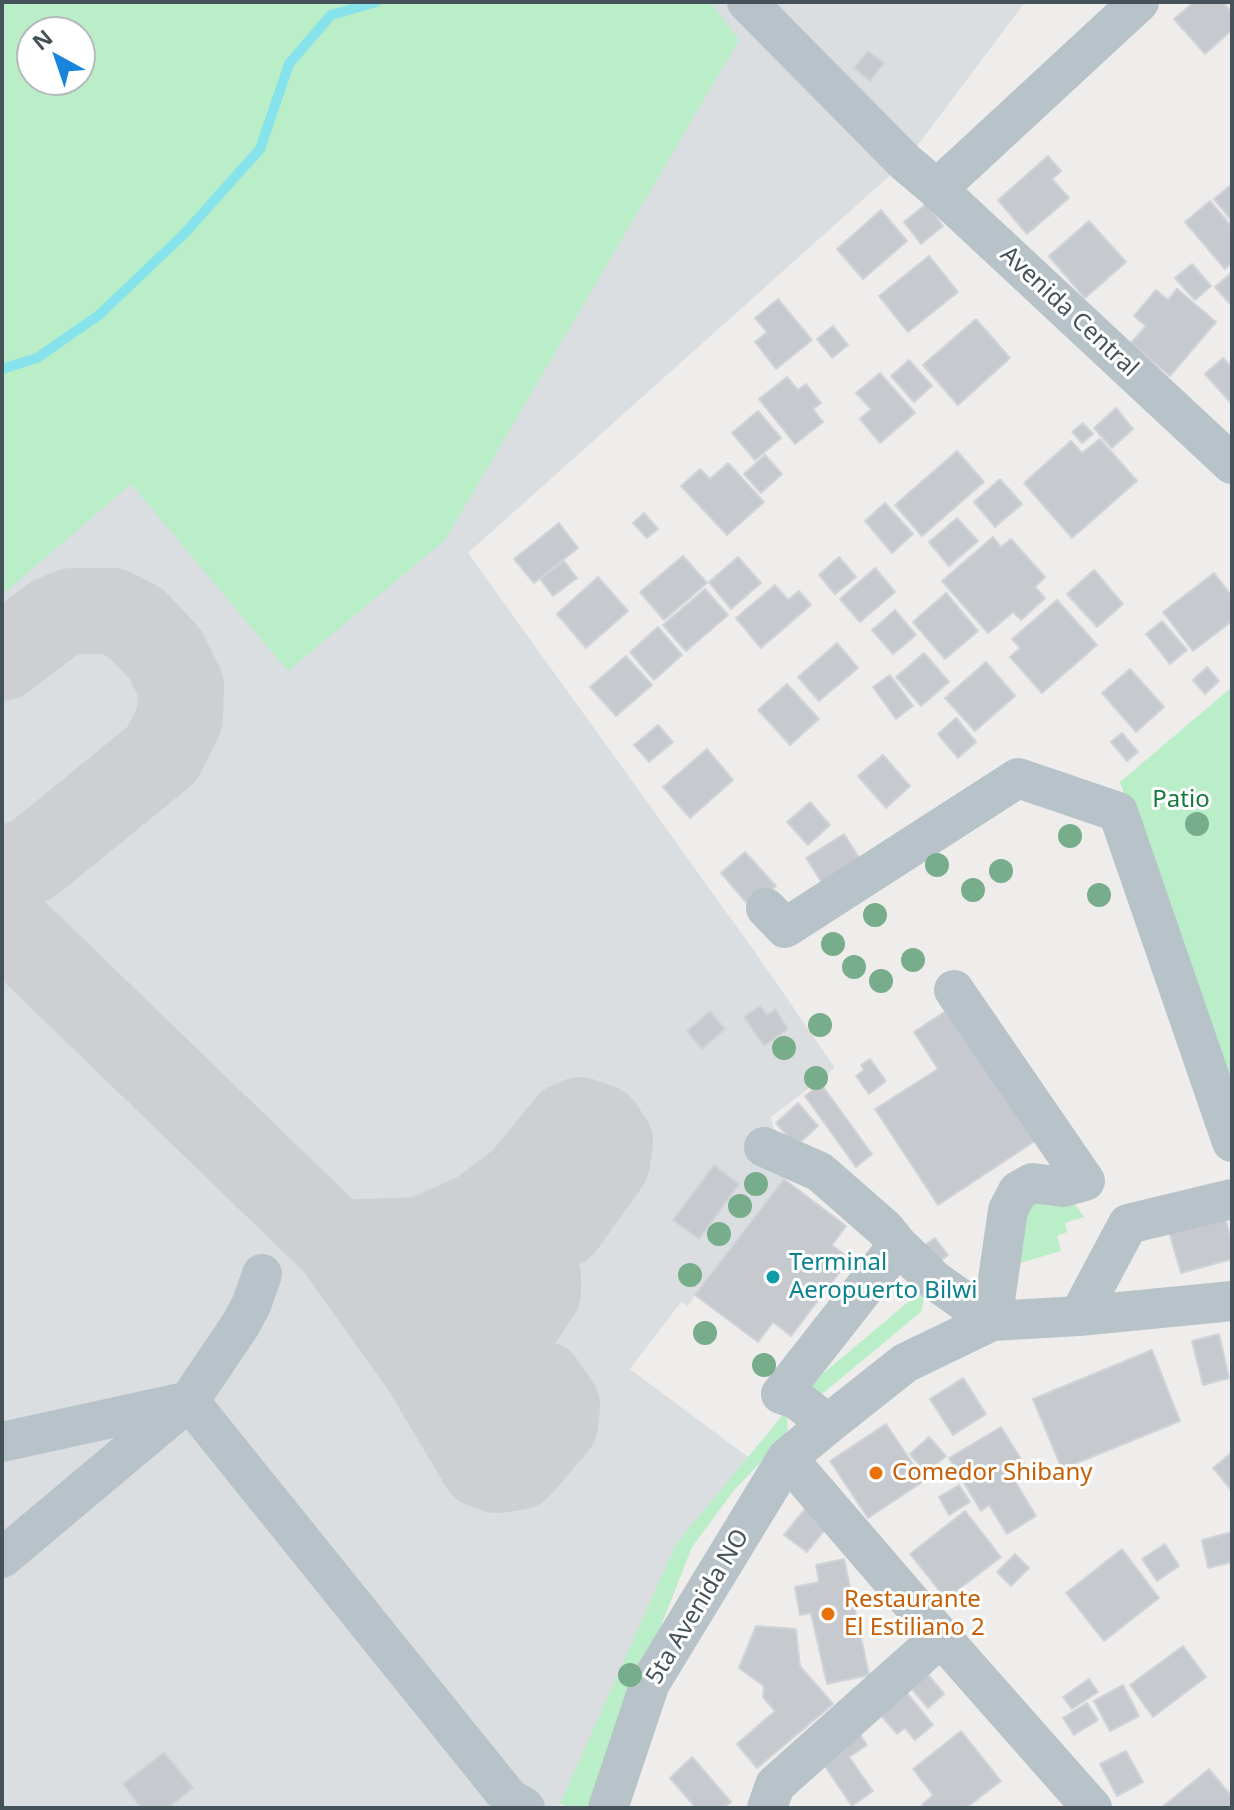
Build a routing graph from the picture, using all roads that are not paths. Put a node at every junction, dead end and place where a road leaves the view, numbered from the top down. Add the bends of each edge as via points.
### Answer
1 (747, 2) edge
2 (1139, 2) edge
3 (937, 189) junction
4 (1232, 464) edge
5 (766, 908) dead end
6 (954, 990) dead end
7 (1232, 1142) edge
8 (764, 1147) dead end
9 (1232, 1199) edge
10 (898, 1245) junction
11 (262, 1274) dead end
12 (1232, 1301) edge
13 (1079, 1316) junction
14 (992, 1321) junction
15 (189, 1401) junction
16 (828, 1424) junction
17 (2, 1442) edge
18 (787, 1458) junction
19 (2, 1558) edge
20 (941, 1637) junction
21 (525, 1808) edge
22 (608, 1808) edge
23 (767, 1808) edge
24 (1092, 1808) edge

1 - 3 street, Avenida Central
2 - 3 street
3 - 4 street, Avenida Central
5 - 7 street via 785,928 1018,778 1118,812
6 - 14 street via 1085,1181 1063,1187 1032,1183 1018,1191 1008,1210
8 - 10 street via 820,1172
9 - 13 street via 1128,1224
10 - 14 street via 934,1280
10 - 16 street via 781,1394
11 - 15 street via 241,1324
12 - 13 street
13 - 14 street
14 - 16 street, 5ta Avenida NO via 905,1363
15 - 17 street
15 - 19 street
15 - 21 street via 509,1798
16 - 18 street, 5ta Avenida NO
18 - 20 street
18 - 22 street, 5ta Avenida NO via 650,1683
20 - 23 street via 775,1785
20 - 24 street

